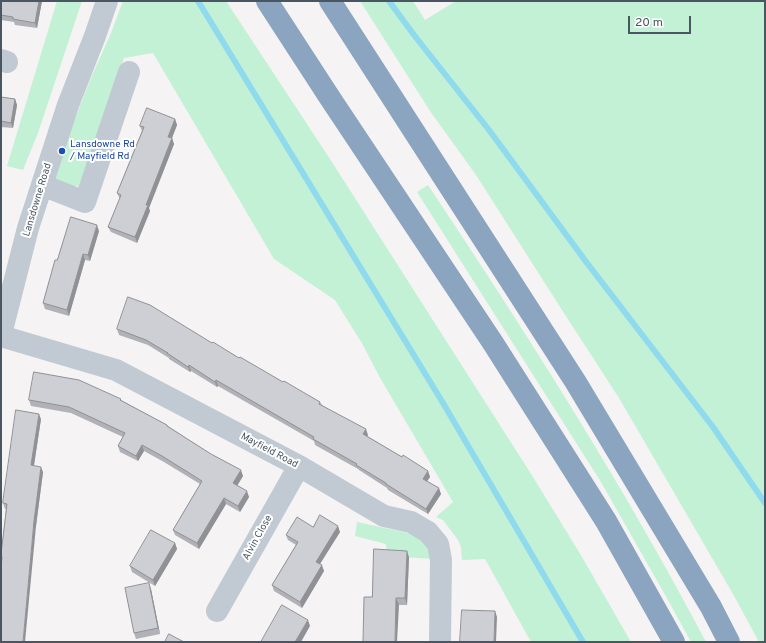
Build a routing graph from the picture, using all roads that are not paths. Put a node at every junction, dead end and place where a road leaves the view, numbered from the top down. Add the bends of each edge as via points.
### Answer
1 (107, 1) edge
2 (267, 1) edge
3 (330, 1) edge
4 (129, 72) dead end
5 (42, 185) junction
6 (1, 335) edge
7 (299, 466) junction
8 (217, 611) dead end
9 (440, 642) edge
10 (674, 642) edge
11 (729, 642) edge

1 - 5 street, Lansdowne Road via 68,105
2 - 10 highway via 498,349 606,521
3 - 11 highway via 576,381 711,606
4 - 5 street via 85,202
5 - 6 street, Lansdowne Road via 28,228
6 - 7 street, Mayfield Road via 116,370
7 - 8 street, Alvin Close
7 - 9 street, Mayfield Road via 384,516 411,522 428,532 438,544 441,560

